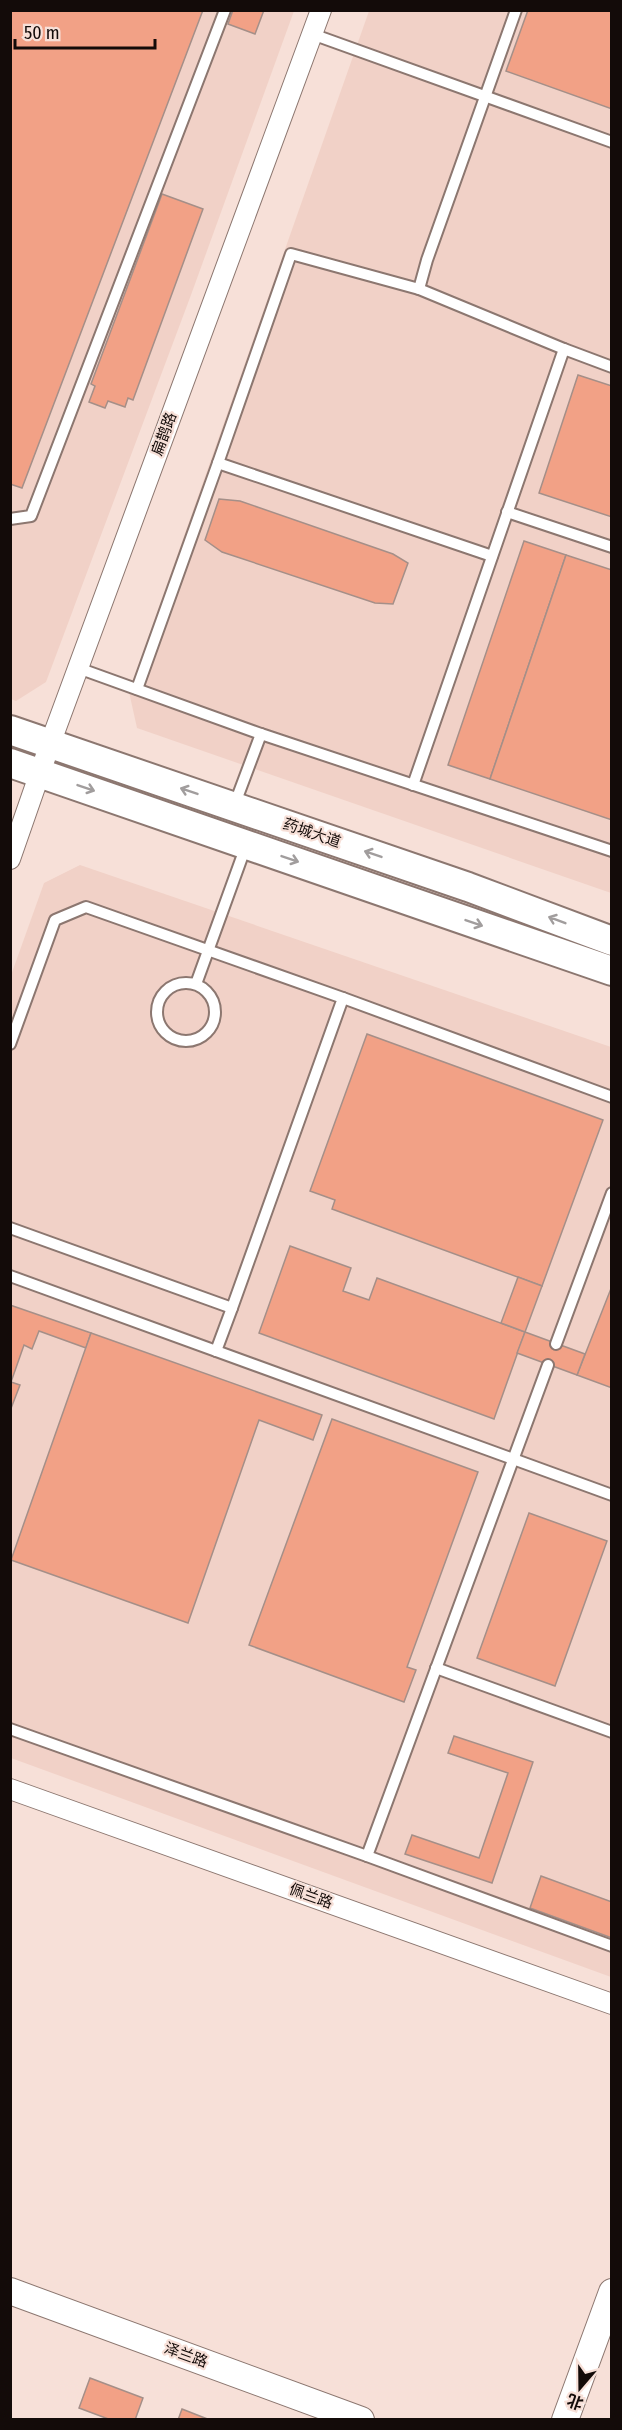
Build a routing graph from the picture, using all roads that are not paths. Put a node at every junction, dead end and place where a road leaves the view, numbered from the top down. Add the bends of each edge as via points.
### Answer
1 (225, 10) edge
2 (321, 10) edge
3 (516, 10) edge
4 (312, 34) junction
5 (485, 98) junction
6 (612, 142) edge
7 (419, 289) junction
8 (564, 349) junction
9 (612, 367) edge
10 (218, 463) junction
11 (507, 512) junction
12 (10, 519) edge
13 (612, 547) edge
14 (492, 556) junction
15 (78, 668) junction
16 (137, 689) junction
17 (10, 730) edge
18 (261, 734) junction
19 (50, 744) junction
20 (10, 763) edge
21 (41, 773) junction
22 (412, 784) junction
23 (234, 807) junction
24 (246, 844) junction
25 (612, 851) edge
26 (10, 859) edge
27 (612, 941) edge
28 (208, 952) junction
29 (612, 971) edge
30 (196, 984) junction
31 (343, 998) junction
32 (10, 1044) edge
33 (612, 1097) edge
34 (612, 1193) edge
35 (10, 1228) edge
36 (10, 1276) edge
37 (232, 1308) junction
38 (556, 1344) dead end
39 (216, 1351) junction
40 (548, 1365) dead end
41 (513, 1459) junction
42 (612, 1495) edge
43 (436, 1668) junction
44 (10, 1729) edge
45 (612, 1732) edge
46 (10, 1789) edge
47 (367, 1856) junction
48 (612, 1946) edge
49 (612, 2004) edge
50 (10, 2291) edge
51 (612, 2292) edge
52 (361, 2420) edge
53 (565, 2420) edge

1 - 12 lane via 31,516
2 - 4 street, 扁鹊路
3 - 5 lane
4 - 5 lane
4 - 15 street, 扁鹊路
5 - 6 lane
5 - 7 lane
7 - 8 lane
7 - 10 lane via 291,254
8 - 9 lane
8 - 11 lane
10 - 14 lane
10 - 16 lane
11 - 13 lane
11 - 14 lane
14 - 22 lane
15 - 16 lane
15 - 19 street, 扁鹊路
16 - 18 lane
17 - 19 main road, 药城大道
18 - 22 lane
18 - 23 lane
19 - 21 street, 扁鹊路
23 -> 19 main road, 药城大道
20 - 21 main road
21 -> 24 main road
21 - 26 street, 扁鹊路
22 - 25 lane
27 -> 23 main road, 药城大道
24 - 28 lane
24 -> 29 main road
28 - 30 lane
28 - 31 lane
28 - 32 lane via 86,907 55,920
30 - 30 lane via 170,988 159,1002 162,1028 176,1039 194,1039 213,1022 210,995
31 - 33 lane
31 - 37 lane
34 - 38 lane
35 - 37 lane
36 - 39 lane
37 - 39 lane
39 - 41 lane
40 - 41 lane
41 - 42 lane
41 - 43 lane
43 - 45 lane
43 - 47 lane
44 - 47 lane
46 - 49 street, 佩兰路
47 - 48 lane
50 - 52 street, 泽兰路
51 - 53 street

